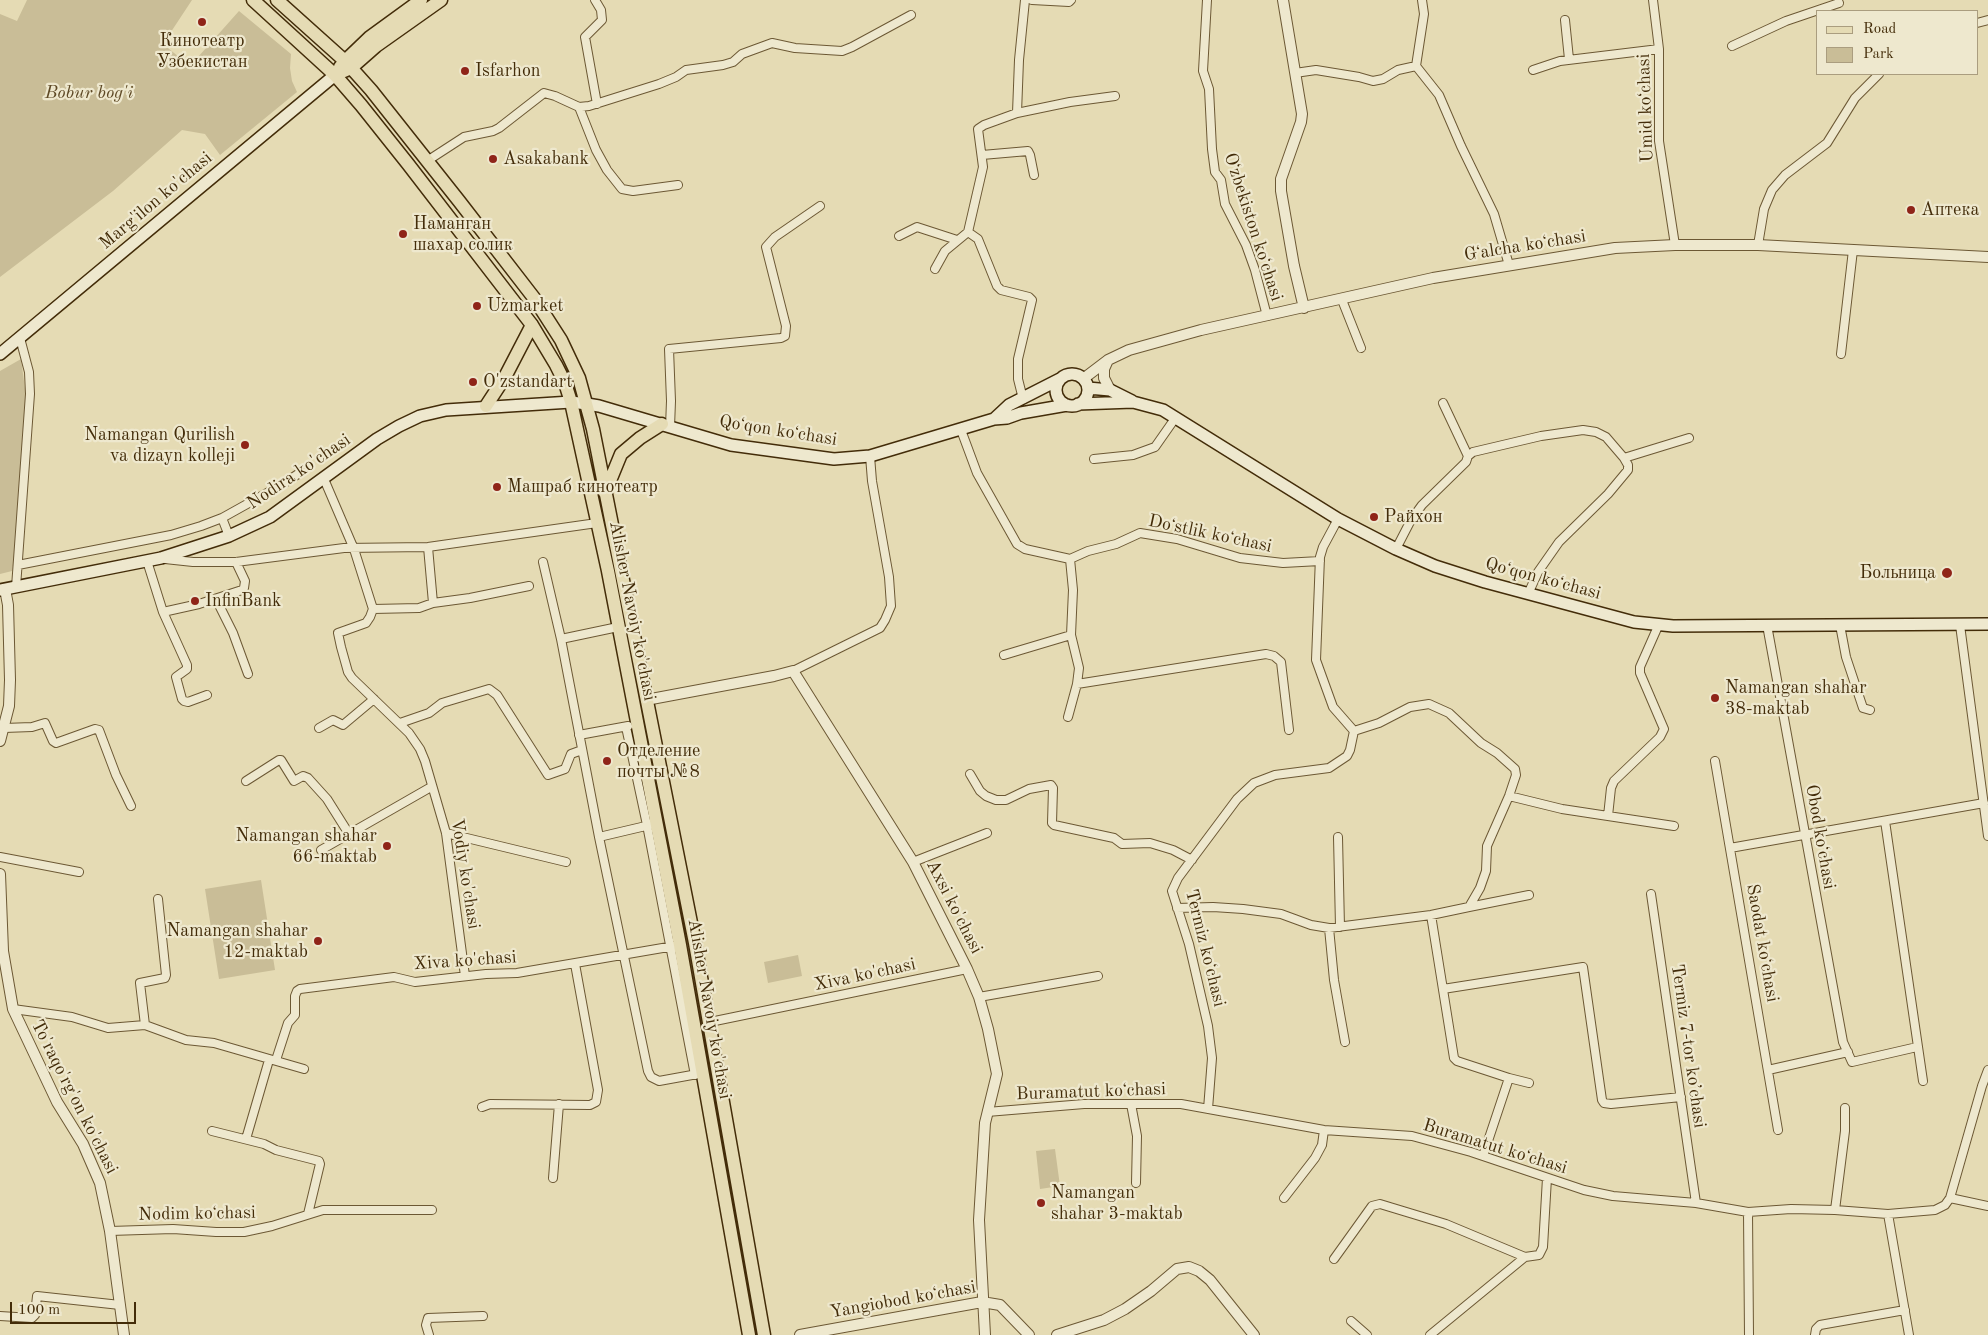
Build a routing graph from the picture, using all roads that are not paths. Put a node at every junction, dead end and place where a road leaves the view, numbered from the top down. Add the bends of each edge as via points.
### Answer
1 (253, 0) edge
2 (277, 0) edge
3 (421, 0) edge
4 (441, 0) edge
5 (595, 0) edge
6 (1025, 0) edge
7 (1032, 0) edge
8 (1071, 0) edge
9 (1207, 0) edge
10 (1283, 0) edge
11 (1422, 0) edge
12 (1653, 0) edge
13 (1839, 1) edge
14 (911, 15) dead end
15 (1565, 20) dead end
16 (1732, 46) dead end
17 (1659, 48) junction
18 (1569, 59) junction
19 (348, 64) junction
20 (1416, 66) junction
21 (1533, 70) dead end
22 (1295, 73) junction
23 (335, 75) junction
24 (1873, 75) edge
25 (1115, 96) dead end
26 (597, 104) junction
27 (579, 107) junction
28 (1017, 113) junction
29 (982, 155) junction
30 (428, 162) junction
31 (1034, 175) dead end
32 (678, 185) dead end
33 (820, 206) dead end
34 (968, 232) junction
35 (899, 236) dead end
36 (957, 240) junction
37 (1675, 245) junction
38 (1758, 245) junction
39 (1853, 250) junction
40 (1988, 257) edge
41 (1509, 265) junction
42 (935, 269) dead end
43 (1342, 300) junction
44 (1304, 308) junction
45 (1266, 316) junction
46 (532, 325) junction
47 (20, 338) junction
48 (1361, 348) dead end
49 (0, 354) edge
50 (1841, 354) dead end
51 (1108, 360) junction
52 (1060, 380) junction
53 (1085, 383) junction
54 (1110, 390) junction
55 (1023, 399) junction
56 (571, 402) junction
57 (1133, 402) junction
58 (1443, 402) dead end
59 (587, 404) junction
60 (1072, 405) junction
61 (486, 406) junction
62 (1176, 418) junction
63 (994, 419) junction
64 (666, 426) junction
65 (961, 430) junction
66 (1689, 438) dead end
67 (870, 456) junction
68 (1468, 456) junction
69 (1094, 458) dead end
70 (1624, 458) junction
71 (301, 472) dead end
72 (324, 479) junction
73 (605, 493) junction
74 (222, 518) junction
75 (1338, 519) junction
76 (597, 523) junction
77 (229, 536) junction
78 (428, 547) junction
79 (354, 549) junction
80 (1396, 549) junction
81 (161, 558) junction
82 (1070, 559) junction
83 (147, 561) junction
84 (236, 562) junction
85 (543, 562) dead end
86 (1320, 562) junction
87 (18, 565) junction
88 (529, 586) dead end
89 (7, 589) edge
90 (1528, 594) junction
91 (216, 599) junction
92 (433, 603) junction
93 (373, 609) junction
94 (163, 612) junction
95 (1659, 624) junction
96 (1988, 624) edge
97 (1766, 625) junction
98 (1840, 625) junction
99 (1960, 625) junction
100 (618, 627) junction
101 (1071, 635) junction
102 (561, 639) junction
103 (1004, 655) dead end
104 (794, 671) junction
105 (248, 674) dead end
106 (1077, 684) junction
107 (207, 695) dead end
108 (374, 699) junction
109 (646, 700) junction
110 (1870, 710) dead end
111 (1068, 717) dead end
112 (400, 723) junction
113 (631, 725) junction
114 (4, 728) junction
115 (319, 728) dead end
116 (1289, 730) dead end
117 (1354, 731) junction
118 (579, 735) junction
119 (0, 740) edge
120 (582, 750) junction
121 (1715, 761) dead end
122 (970, 774) dead end
123 (246, 781) dead end
124 (432, 787) junction
125 (1509, 796) junction
126 (1984, 803) junction
127 (131, 806) dead end
128 (1608, 816) junction
129 (1884, 821) junction
130 (652, 824) junction
131 (1674, 826) dead end
132 (446, 833) junction
133 (986, 833) dead end
134 (350, 834) junction
135 (1805, 835) junction
136 (1988, 836) edge
137 (599, 837) junction
138 (1338, 837) dead end
139 (1730, 848) junction
140 (321, 850) dead end
141 (0, 857) edge
142 (1192, 860) junction
143 (566, 862) dead end
144 (913, 862) junction
145 (79, 872) dead end
146 (0, 874) edge
147 (1651, 894) dead end
148 (1529, 895) dead end
149 (158, 899) dead end
150 (1469, 907) junction
151 (1177, 908) junction
152 (1431, 915) junction
153 (1329, 928) junction
154 (1340, 928) junction
155 (675, 946) junction
156 (2, 951) edge
157 (625, 955) junction
158 (575, 964) junction
159 (967, 969) junction
160 (465, 976) junction
161 (1098, 976) dead end
162 (1443, 989) junction
163 (979, 997) junction
164 (12, 1009) junction
165 (710, 1022) junction
166 (144, 1025) junction
167 (1345, 1042) dead end
168 (1917, 1047) junction
169 (1848, 1052) junction
170 (273, 1060) junction
171 (304, 1069) dead end
172 (1768, 1070) junction
173 (1988, 1070) edge
174 (699, 1074) junction
175 (1509, 1078) junction
176 (1923, 1081) dead end
177 (1529, 1083) dead end
178 (1681, 1097) junction
179 (559, 1104) junction
180 (1131, 1104) junction
181 (482, 1107) dead end
182 (1845, 1108) dead end
183 (1208, 1109) junction
184 (987, 1112) junction
185 (1324, 1130) junction
186 (1778, 1130) dead end
187 (212, 1131) dead end
188 (246, 1139) junction
189 (1483, 1156) junction
190 (553, 1178) dead end
191 (1547, 1178) junction
192 (1136, 1183) dead end
193 (1284, 1198) dead end
194 (1950, 1198) junction
195 (1696, 1204) junction
196 (1988, 1206) edge
197 (432, 1210) dead end
198 (1835, 1210) junction
199 (1748, 1212) junction
200 (308, 1214) junction
201 (1888, 1214) junction
202 (110, 1231) junction
203 (1525, 1257) junction
204 (1334, 1259) dead end
205 (982, 1302) junction
206 (120, 1305) junction
207 (1905, 1310) junction
208 (0, 1316) edge
209 (483, 1316) dead end
210 (1350, 1321) dead end
211 (124, 1335) edge
212 (429, 1335) edge
213 (749, 1335) edge
214 (764, 1335) edge
215 (800, 1335) edge
216 (985, 1335) edge
217 (1030, 1335) edge
218 (1058, 1335) edge
219 (1254, 1335) edge
220 (1368, 1335) edge
221 (1430, 1335) edge
222 (1749, 1335) edge
223 (1815, 1335) edge
224 (1909, 1335) edge

1 - 23 main road, Alisher Navoiy ko'chasi
2 - 19 main road, Alisher Navoiy ko'chasi
3 - 19 main road via 370,38
4 - 19 main road
5 - 26 street via 602,20 585,37
6 - 28 street
7 - 8 street
9 - 45 street, Oʻzbekiston koʻchasi via 1203,71 1209,90 1215,172 1252,261
10 - 22 street
11 - 20 street via 1424,14
12 - 17 street, Umid koʻchasi
13 - 16 street
14 - 26 street via 842,51 769,44 742,54 723,66 686,70 676,78
15 - 18 street
17 - 18 street
17 - 37 street, Umid koʻchasi via 1659,142
18 - 21 street
19 - 23 main road
19 - 30 main road, Alisher Navoiy ko'chasi
20 - 22 street via 1373,80 1316,70
20 - 41 street via 1439,95 1494,214
22 - 44 street via 1301,122 1285,162 1281,185 1286,226
23 - 46 main road, Alisher Navoiy ko'chasi
23 - 47 main road, Marg'ilon ko'chasi
24 - 38 street via 1827,143 1785,175 1772,190 1764,209
25 - 28 street
26 - 27 street
27 - 30 street via 544,93 499,128 464,137
27 - 32 street via 596,150 622,189 633,191
28 - 29 street via 978,129
29 - 31 street via 1028,151
29 - 34 street via 983,167
30 - 59 main road, Alisher Navoiy ko'chasi via 534,298 561,340
33 - 64 street via 775,237 766,247 786,326 785,336 669,348 671,401
34 - 36 street
34 - 55 street via 978,239 997,286 1032,300 1018,359
35 - 36 street via 917,227
36 - 42 street via 945,251
37 - 38 street, Gʻalcha koʻchasi
37 - 41 street, Gʻalcha koʻchasi via 1615,248
38 - 39 street, Gʻalcha koʻchasi
39 - 40 street, Gʻalcha koʻchasi
39 - 50 street
41 - 43 street, Gʻalcha koʻchasi via 1433,278
43 - 44 street, Gʻalcha koʻchasi
43 - 48 street
44 - 45 street, Gʻalcha koʻchasi
45 - 51 street, Gʻalcha koʻchasi via 1149,343
46 - 56 main road, Alisher Navoiy ko'chasi via 556,366
46 - 61 main road
47 - 49 main road, Marg'ilon ko'chasi
47 - 87 street via 29,372 30,394
51 - 53 street, Gʻalcha koʻchasi
51 - 54 street via 1104,378
52 - 53 main road via 1074,374
52 - 55 main road, Qoʻqon koʻchasi
52 - 60 main road via 1057,395
53 - 54 main road, Qoʻqon koʻchasi
53 - 60 main road via 1085,398
54 - 57 main road, Qoʻqon koʻchasi
55 - 63 main road, Qoʻqon koʻchasi
56 - 59 main road, Nodira ko'chasi
56 - 61 main road, Nodira ko'chasi
56 - 76 main road, Alisher Navoiy ko'chasi
57 - 60 main road, Qoʻqon koʻchasi
57 - 62 main road, Qoʻqon koʻchasi via 1163,410
58 - 68 street
59 - 64 main road, Qoʻqon koʻchasi
59 - 73 main road, Alisher Navoiy ko'chasi
60 - 63 main road, Qoʻqon koʻchasi
61 - 72 main road, Nodira ko'chasi via 434,412 406,422 377,439
62 - 69 street via 1155,448 1133,455
62 - 75 main road, Qoʻqon koʻchasi
63 - 65 main road, Qoʻqon koʻchasi
64 - 67 main road, Qoʻqon koʻchasi via 731,445 834,459
64 - 73 main road via 640,438 621,454
65 - 67 main road, Qoʻqon koʻchasi
65 - 82 street via 977,473 1017,544 1025,549
66 - 70 street
67 - 104 street via 892,606 880,628
68 - 70 street via 1473,452 1541,436 1590,430 1606,437
68 - 80 street via 1466,462 1422,505
70 - 90 street via 1628,465 1626,472 1559,542 1538,572
71 - 74 street
72 - 77 main road, Nodira ko'chasi via 270,517
72 - 79 street
73 - 109 main road, Alisher Navoiy ko'chasi
74 - 77 street
74 - 87 street via 171,535
75 - 80 main road, Qoʻqon koʻchasi
75 - 86 street via 1323,547
76 - 78 street
76 - 100 main road, Alisher Navoiy ko'chasi
77 - 81 main road, Nodira ko'chasi
78 - 79 street
78 - 92 street
79 - 84 street
79 - 93 street
80 - 90 main road, Qoʻqon koʻchasi via 1435,566
81 - 83 main road, Nodira ko'chasi
81 - 84 street
82 - 86 street, Doʻstlik koʻchasi via 1140,533 1177,539 1240,558 1283,563
82 - 101 street via 1073,590
83 - 89 main road, Nodira ko'chasi
83 - 94 street
84 - 91 street via 245,582 244,588
85 - 102 street
86 - 117 street via 1316,660 1333,707
87 - 89 street
88 - 92 street
89 - 114 street via 10,680
90 - 95 main road, Qoʻqon koʻchasi via 1634,622
91 - 94 street
91 - 105 street
92 - 93 street via 419,608
93 - 108 street, Vodiy ko'chasi via 366,623 340,632 338,636 348,672
94 - 107 street via 187,665 187,669 176,677 184,701
95 - 97 main road, Qoʻqon koʻchasi
95 - 128 street via 1640,673 1664,728 1660,736 1614,781
96 - 99 main road, Qoʻqon koʻchasi
97 - 98 main road, Qoʻqon koʻchasi
97 - 135 street, Obod koʻchasi
98 - 99 main road, Qoʻqon koʻchasi
98 - 110 street via 1846,657 1863,708
99 - 126 street
100 - 102 street
100 - 113 main road, Alisher Navoiy ko'chasi
101 - 103 street
101 - 106 street via 1080,668
102 - 118 street
104 - 109 street
104 - 144 street, Axsi ko'chasi
106 - 111 street
106 - 116 street via 1266,654 1281,662
108 - 112 street, Vodiy ko'chasi
108 - 115 street via 343,725 334,720
109 - 165 main road, Alisher Navoiy ko'chasi
112 - 120 street via 429,713 442,703 489,689 498,694 548,775 564,769 570,754
112 - 124 street, Vodiy ko'chasi via 420,749
113 - 118 street
113 - 130 main road, Alisher Navoiy ko'chasi
114 - 119 street
114 - 127 street via 45,723 56,743 100,730
117 - 125 street via 1410,707 1429,704 1441,708 1515,769
117 - 142 street, Termiz koʻchasi via 1346,756 1330,768 1275,776 1254,783 1237,799
118 - 120 street
120 - 137 street
121 - 139 street, Saodat koʻchasi
122 - 142 street via 980,791 996,800 1006,800 1028,789 1051,785 1054,826 1114,838 1122,844 1150,843
123 - 134 street via 282,760 294,781 303,776 308,778 327,799
124 - 132 street, Vodiy ko'chasi
124 - 134 street
125 - 128 street
125 - 150 street via 1488,843 1486,872
126 - 129 street
126 - 136 street
128 - 131 street
129 - 135 street
129 - 168 street
130 - 137 street
130 - 155 main road, Alisher Navoiy ko'chasi
132 - 143 street
132 - 160 street, Vodiy ko'chasi
133 - 144 street
134 - 140 street
135 - 139 street
135 - 169 street, Obod koʻchasi via 1839,1028
137 - 157 street
138 - 154 street
139 - 172 street, Saodat koʻchasi
141 - 145 street
142 - 151 street, Termiz koʻchasi via 1174,884 1172,891
144 - 159 street, Axsi ko'chasi
146 - 156 street, To'raqo'rg'on ko'chasi
147 - 178 street, Termiz 7-tor koʼchasi
148 - 150 street
149 - 166 street via 166,975 165,978 140,983
150 - 152 street
151 - 153 street via 1243,909 1281,914
151 - 183 street, Termiz koʻchasi via 1208,1026 1212,1058
152 - 154 street
152 - 162 street
153 - 154 street
153 - 167 street
155 - 157 street, Xiva ko'chasi
155 - 174 main road, Alisher Navoiy ko'chasi
156 - 164 street, To'raqo'rg'on ko'chasi
157 - 158 street, Xiva ko'chasi
157 - 174 street via 651,1077 659,1081
158 - 160 street, Xiva ko'chasi via 517,973
158 - 179 street via 598,1098 594,1104
159 - 163 street, Axsi ko'chasi
159 - 165 street, Xiva ko'chasi
160 - 170 street, Xiva ko'chasi via 415,982 394,977 297,991 295,1015 288,1022
161 - 163 street
162 - 175 street via 1454,1060
162 - 178 street via 1583,967 1604,1103
163 - 184 street, Axsi ko'chasi via 997,1074
164 - 166 street via 72,1017 108,1028
164 - 202 street, To'raqo'rg'on ko'chasi via 57,1102 83,1144 100,1183
165 - 214 main road, Alisher Navoiy ko'chasi
166 - 170 street via 186,1040
168 - 169 street via 1852,1062
168 - 176 street
169 - 172 street
170 - 171 street
170 - 188 street
172 - 186 street, Saodat koʻchasi
173 - 194 street
174 - 213 main road, Alisher Navoiy ko'chasi
175 - 177 street
175 - 189 street
178 - 195 street, Termiz 7-tor koʼchasi
179 - 181 street via 490,1104
179 - 190 street
180 - 183 street, Buramatut koʻchasi via 1181,1104
180 - 184 street, Buramatut koʻchasi via 1084,1104
180 - 192 street via 1137,1136
182 - 198 street
183 - 185 street, Buramatut koʻchasi
184 - 205 street, Axsi ko'chasi via 979,1220
185 - 189 street, Buramatut koʻchasi via 1412,1136
185 - 193 street via 1322,1145 1315,1158
187 - 188 street
188 - 200 street via 319,1161
189 - 191 street, Buramatut koʻchasi
191 - 195 street, Buramatut koʻchasi via 1613,1196
191 - 203 street via 1543,1247 1539,1255
194 - 196 street
194 - 201 street, Buramatut koʻchasi via 1935,1210
195 - 199 street, Buramatut koʻchasi
197 - 200 street, Nodim koʻchasi via 323,1210
198 - 199 street, Buramatut koʻchasi
198 - 201 street, Buramatut koʻchasi
199 - 222 street
200 - 202 street, Nodim koʻchasi via 244,1232 173,1228
201 - 207 street
202 - 206 street, To'raqo'rg'on ko'chasi
203 - 204 street via 1446,1224 1378,1204 1372,1206
203 - 221 street
205 - 215 street, Yangiobod koʻchasi
205 - 216 street, Axsi ko'chasi
205 - 217 street, Yangiobod koʻchasi via 1000,1305
206 - 208 street via 37,1296 34,1317
206 - 211 street, To'raqo'rg'on ko'chasi
207 - 223 street via 1820,1325
207 - 224 street
209 - 212 street via 428,1318
210 - 220 street
218 - 219 street via 1125,1310 1176,1269 1189,1266 1210,1280

